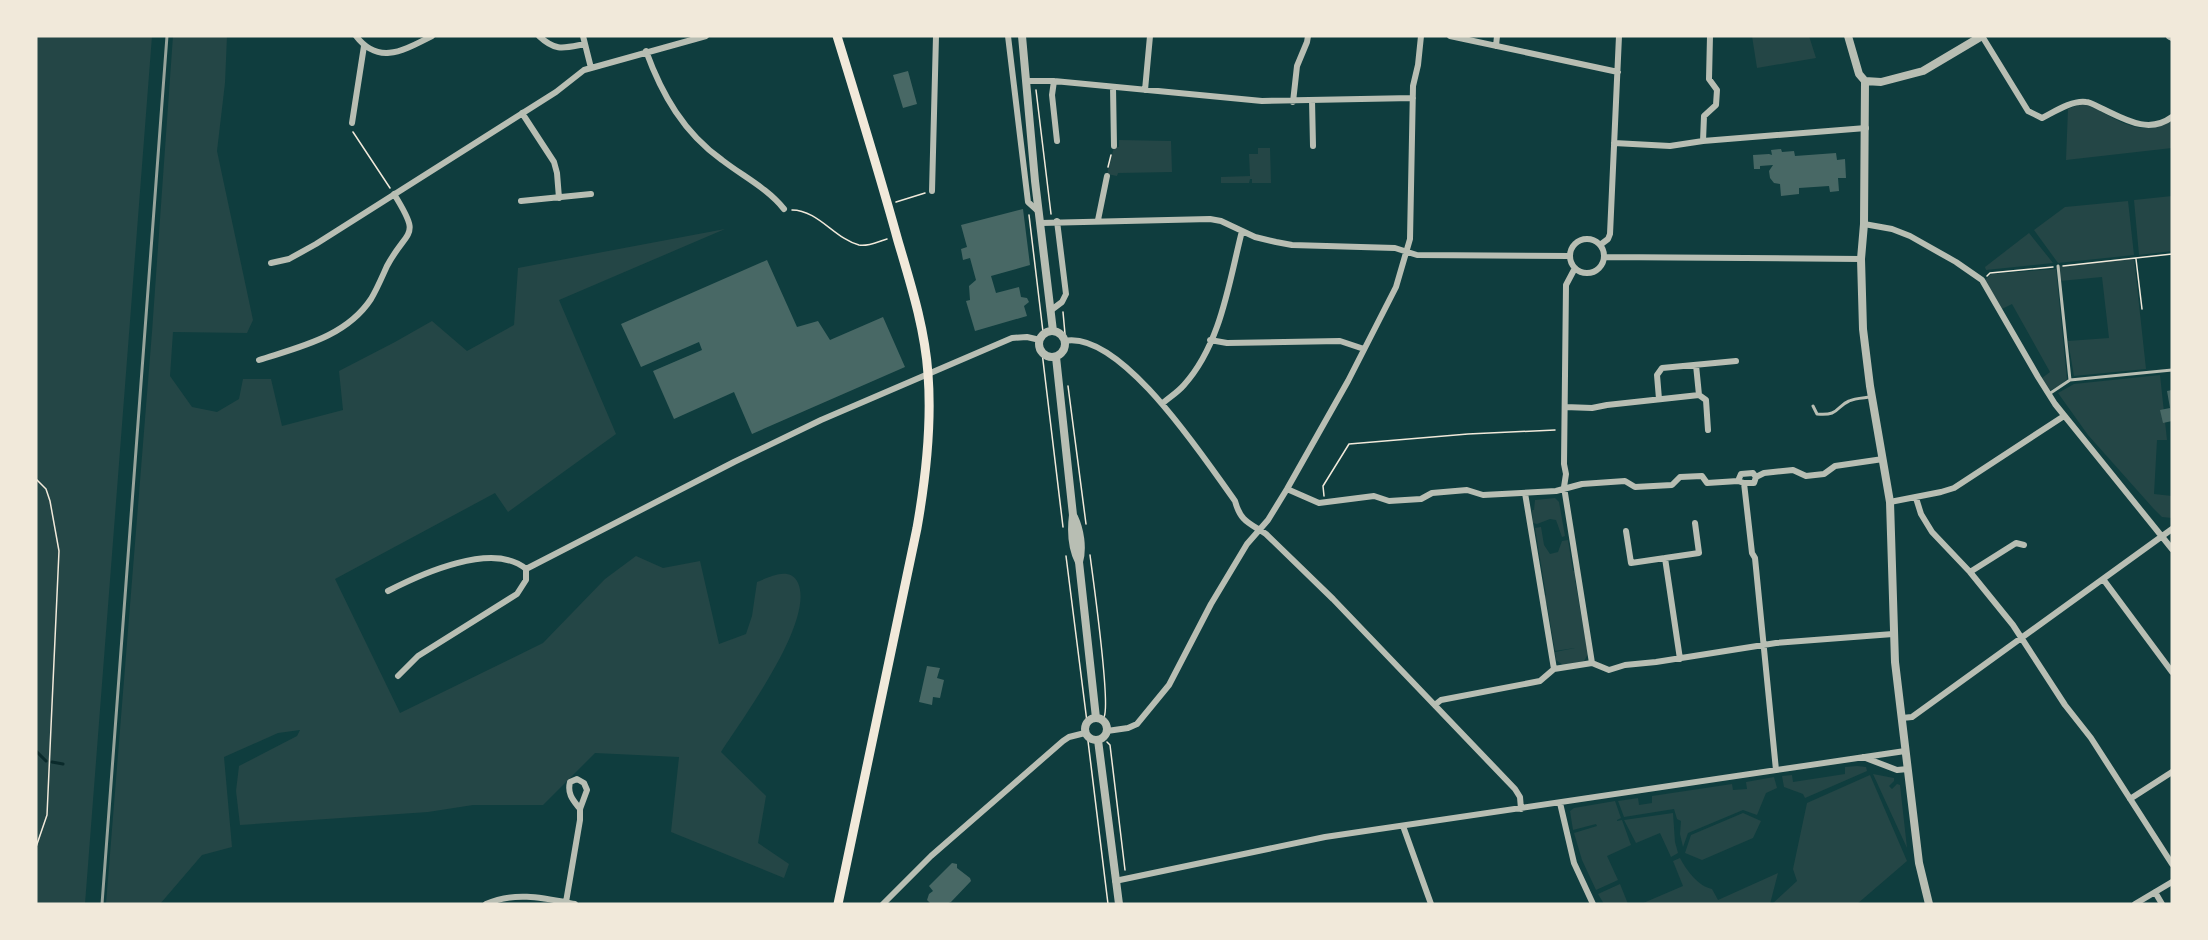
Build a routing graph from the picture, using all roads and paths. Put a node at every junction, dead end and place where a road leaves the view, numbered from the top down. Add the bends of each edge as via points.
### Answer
1 (356, 36) edge
2 (432, 36) edge
3 (539, 36) edge
4 (584, 36) edge
5 (706, 36) edge
6 (837, 36) edge
7 (936, 36) edge
8 (1008, 36) edge
9 (1022, 36) edge
10 (1150, 36) edge
11 (1308, 36) edge
12 (1421, 36) edge
13 (1450, 36) edge
14 (1497, 36) edge
15 (1619, 36) edge
16 (1710, 36) edge
17 (1848, 36) edge
18 (1982, 36) edge
19 (585, 44) junction
20 (364, 46) junction
21 (1496, 46) junction
22 (646, 51) junction
23 (591, 68) junction
24 (1618, 72) junction
25 (1031, 81) junction
26 (1054, 81) junction
27 (1865, 81) junction
28 (1113, 87) junction
29 (1145, 90) junction
30 (1413, 98) junction
31 (1312, 100) junction
32 (1293, 102) junction
33 (522, 113) junction
34 (2172, 117) edge
35 (352, 123) joint
36 (1866, 128) junction
37 (1057, 141) dead end
38 (1703, 141) junction
39 (1614, 143) junction
40 (1114, 146) joint
41 (1312, 146) dead end
42 (1107, 177) joint
43 (932, 191) joint
44 (394, 194) junction
45 (591, 194) dead end
46 (559, 198) junction
47 (521, 201) dead end
48 (1028, 202) junction
49 (888, 204) junction
50 (784, 209) joint
51 (1039, 212) junction
52 (1098, 220) junction
53 (1057, 221) junction
54 (1041, 223) junction
55 (1864, 224) junction
56 (1242, 231) junction
57 (897, 236) junction
58 (1600, 245) junction
59 (1407, 252) junction
60 (2172, 254) edge
61 (1570, 256) junction
62 (1604, 257) junction
63 (2136, 258) junction
64 (1862, 259) junction
65 (271, 263) dead end
66 (2058, 266) junction
67 (1575, 268) junction
68 (1982, 280) junction
69 (1062, 302) junction
70 (2142, 309) dead end
71 (1050, 311) junction
72 (1053, 331) junction
73 (1042, 337) junction
74 (1210, 340) junction
75 (1065, 341) junction
76 (1364, 350) junction
77 (1056, 357) junction
78 (259, 360) dead end
79 (1736, 361) dead end
80 (1696, 365) junction
81 (2172, 370) edge
82 (928, 373) junction
83 (2070, 380) junction
84 (2049, 394) junction
85 (1699, 395) junction
86 (1872, 397) junction
87 (1659, 399) junction
88 (1163, 403) junction
89 (1813, 406) dead end
90 (1564, 407) junction
91 (2064, 416) junction
92 (1564, 430) junction
93 (1708, 430) dead end
94 (1883, 459) junction
95 (36, 479) edge
96 (1741, 482) junction
97 (1564, 487) junction
98 (1287, 489) junction
99 (1525, 493) junction
100 (1916, 498) junction
101 (1325, 502) junction
102 (1890, 502) junction
103 (1695, 523) dead end
104 (1260, 529) junction
105 (2172, 529) edge
106 (1626, 531) dead end
107 (2162, 536) junction
108 (2024, 544) dead end
109 (2172, 549) edge
110 (1665, 558) junction
111 (526, 569) junction
112 (1970, 572) junction
113 (2103, 579) junction
114 (388, 591) dead end
115 (1893, 634) junction
116 (2022, 638) junction
117 (1765, 646) junction
118 (1680, 659) junction
119 (1592, 663) junction
120 (1554, 669) junction
121 (2172, 672) edge
122 (399, 676) dead end
123 (1436, 704) junction
124 (1096, 718) junction
125 (1902, 718) junction
126 (1086, 735) junction
127 (1102, 736) junction
128 (1905, 751) junction
129 (1863, 757) junction
130 (1908, 769) junction
131 (1776, 770) junction
132 (2172, 772) edge
133 (2130, 799) junction
134 (1560, 802) junction
135 (580, 808) dead end
136 (1521, 809) junction
137 (1402, 826) junction
138 (36, 847) edge
139 (2172, 864) edge
140 (1125, 879) junction
141 (1115, 881) junction
142 (2172, 882) edge
143 (2155, 892) junction
144 (566, 902) junction
145 (1118, 903) edge
146 (486, 904) edge
147 (575, 904) edge
148 (838, 904) edge
149 (883, 904) edge
150 (1108, 904) edge
151 (1431, 904) edge
152 (1593, 904) edge
153 (1929, 904) edge
154 (2135, 904) edge
155 (2162, 904) edge

1 - 20 street
2 - 20 street via 387,54
3 - 19 street via 559,48
4 - 19 street
5 - 22 street
6 - 49 main road
7 - 43 street
8 - 48 street
9 - 25 street
10 - 29 street
11 - 32 street via 1297,66
12 - 30 street
13 - 21 street
14 - 21 street
15 - 24 street
16 - 38 street via 1709,79 1717,90 1716,105 1704,116
17 - 27 street via 1859,74
18 - 27 street via 1923,72 1881,82
18 - 34 street via 2028,111 2042,118 2087,102 2133,124 2151,126
19 - 23 street
20 - 35 street
21 - 24 street
22 - 23 street
22 - 50 street via 668,100 691,133 772,195
23 - 33 street
24 - 39 street
25 - 26 street
25 - 51 street
25 - 53 path via 1051,215
26 - 28 street
26 - 37 street
27 - 36 street
28 - 29 street
28 - 40 street
29 - 32 street
30 - 31 street
30 - 59 street
31 - 32 street
31 - 41 street
33 - 44 street
33 - 46 street via 554,162
35 - 44 path via 354,133
36 - 38 street
36 - 55 street
38 - 39 street via 1670,146
39 - 58 street via 1610,234
40 - 42 path
42 - 52 street
43 - 49 path
44 - 65 street via 290,259
44 - 78 street via 411,227 371,299 333,333
45 - 46 street
46 - 47 street
48 - 51 street
48 - 73 path
49 - 57 main road
50 - 57 path via 803,210 859,245
51 - 54 street
52 - 53 street
52 - 56 street via 1210,219
53 - 54 street
53 - 69 street via 1066,294
54 - 71 street
55 - 64 street
55 - 68 street via 1910,236
56 - 59 street via 1292,245 1395,248
56 - 74 street
57 - 82 main road via 918,310
58 - 61 street via 1578,242
58 - 62 street
59 - 61 street
59 - 76 street via 1396,287
60 - 63 path
61 - 67 street
62 - 64 street
62 - 67 street via 1601,266 1593,271
63 - 66 path
63 - 70 path
64 - 86 street via 1863,329
66 - 68 path via 1990,273
66 - 83 lane
67 - 90 street via 1566,285
68 - 84 street
69 - 71 street
69 - 75 path
71 - 72 street
72 - 73 street
72 - 75 street
73 - 77 street via 1042,352
73 - 82 street via 1012,338
74 - 76 street via 1340,341
74 - 88 street via 1185,385
75 - 77 street via 1064,351
75 - 88 street via 1078,340 1098,348
76 - 98 street
77 - 124 street via 1073,540 1079,562
79 - 80 street
80 - 85 street
80 - 87 street via 1662,368 1657,375
81 - 83 lane
82 - 111 street via 734,462
82 - 148 main road via 923,494
83 - 84 lane
84 - 91 street
85 - 87 street
85 - 93 street via 1706,400
86 - 89 lane via 1846,402 1832,413 1817,414
86 - 94 street
87 - 90 street via 1592,408
88 - 104 street via 1249,526
90 - 92 street
91 - 100 street via 1954,488
91 - 107 street
92 - 97 street
92 - 101 path via 1349,444 1323,486
94 - 96 street via 1835,466 1824,474 1806,476 1793,470 1756,477 1752,473 1741,474
94 - 102 street
95 - 138 path via 46,489 50,501 59,551 46,815
96 - 97 street via 1707,483 1702,476 1680,477 1672,485 1635,487 1625,481
96 - 117 street
97 - 99 street
97 - 119 street
98 - 101 street via 1311,501
98 - 104 street
99 - 101 street via 1483,495 1467,490 1432,493 1421,499 1389,501 1374,496
99 - 120 street
100 - 102 street
100 - 112 street via 1932,532
102 - 115 street
103 - 110 street via 1699,553
104 - 123 street
104 - 127 street via 1251,537 1169,685 1137,724
105 - 107 street
106 - 110 street via 1631,562
107 - 109 street
107 - 113 street
108 - 112 street via 2016,543
110 - 118 street
111 - 114 street via 505,559 487,558 426,574
111 - 122 street via 526,580 517,594 418,656
112 - 116 street
113 - 116 street
113 - 121 street
115 - 117 street
115 - 125 street
116 - 125 street via 1912,717
116 - 133 street
117 - 118 street
117 - 131 street
118 - 119 street via 1609,670
119 - 120 street
120 - 123 street via 1540,681
123 - 136 street via 1515,789
124 - 126 street via 1087,722
124 - 127 street via 1104,722
125 - 128 street
126 - 127 street
126 - 149 street via 1063,741 931,855
126 - 150 path
127 - 140 path via 1110,745
127 - 141 street
128 - 129 street
128 - 130 street
129 - 130 street via 1897,770
129 - 131 street
130 - 153 street via 1919,863
131 - 134 street
132 - 133 street
133 - 139 street
134 - 136 street
134 - 152 street via 1574,863
135 - 144 street
136 - 137 street
137 - 140 street via 1325,837
137 - 151 street
140 - 141 street
141 - 145 street
142 - 143 street
143 - 154 street
143 - 155 street
144 - 146 street via 511,896
144 - 147 street

